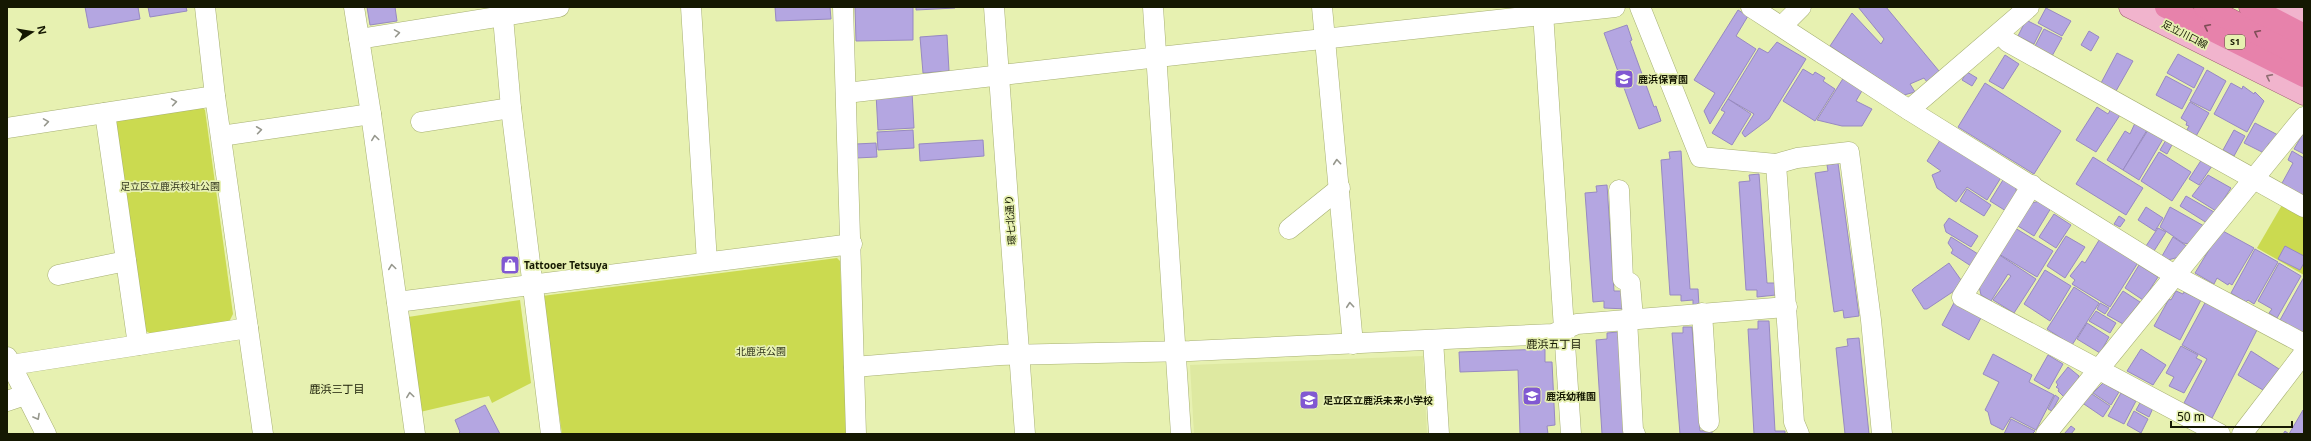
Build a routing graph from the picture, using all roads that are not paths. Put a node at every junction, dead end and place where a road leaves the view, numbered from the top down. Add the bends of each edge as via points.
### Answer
1 (205, 7) edge
2 (354, 7) edge
3 (559, 7) edge
4 (691, 7) edge
5 (843, 7) edge
6 (994, 7) edge
7 (1153, 7) edge
8 (1322, 7) edge
9 (1615, 7) edge
10 (1640, 7) edge
11 (1751, 7) edge
12 (1801, 7) edge
13 (2029, 7) edge
14 (2130, 7) edge
15 (2166, 7) edge
16 (2205, 7) edge
17 (2250, 7) edge
18 (2280, 7) edge
19 (1593, 8) edge
20 (1543, 13) junction
21 (1480, 14) edge
22 (504, 17) junction
23 (2304, 19) edge
24 (1782, 26) junction
25 (2000, 34) junction
26 (2304, 35) edge
27 (359, 39) junction
28 (1326, 40) junction
29 (1156, 56) junction
30 (2304, 57) edge
31 (999, 75) junction
32 (2304, 76) edge
33 (846, 93) junction
34 (2304, 94) edge
35 (215, 96) junction
36 (511, 108) junction
37 (1909, 110) junction
38 (105, 113) junction
39 (371, 114) junction
40 (2304, 118) edge
41 (421, 122) dead end
42 (7, 128) edge
43 (221, 136) junction
44 (1776, 164) junction
45 (2254, 178) junction
46 (2032, 185) junction
47 (1340, 188) junction
48 (1619, 190) dead end
49 (2304, 207) edge
50 (1289, 229) dead end
51 (852, 244) junction
52 (126, 261) junction
53 (707, 262) junction
54 (58, 275) dead end
55 (2176, 276) junction
56 (534, 284) junction
57 (396, 302) junction
58 (1787, 307) junction
59 (1702, 313) junction
60 (1630, 319) junction
61 (248, 328) junction
62 (1565, 329) junction
63 (1433, 340) junction
64 (1353, 344) junction
65 (2304, 344) edge
66 (138, 345) junction
67 (1176, 352) junction
68 (2304, 353) edge
69 (1020, 355) junction
70 (9, 361) edge
71 (854, 367) junction
72 (2099, 370) junction
73 (16, 398) edge
74 (1709, 422) dead end
75 (46, 434) edge
76 (263, 434) edge
77 (415, 434) edge
78 (551, 434) edge
79 (856, 434) edge
80 (1025, 434) edge
81 (1181, 434) edge
82 (1439, 434) edge
83 (1571, 434) edge
84 (1636, 434) edge
85 (1799, 434) edge
86 (1882, 434) edge
87 (2046, 434) edge
88 (2220, 434) edge
89 (2242, 434) edge

1 - 35 street
2 - 27 street
3 - 22 street
4 - 53 street
5 - 33 street
6 - 31 street, 環七北通り
7 - 29 street
8 - 28 street
9 - 19 street
10 - 44 street via 1700,157
11 - 24 street
12 - 24 street
13 - 25 street
34 -> 14 main road, 足立川口線
32 -> 15 highway, S1
30 -> 16 highway, S1
17 - 26 highway
18 - 23 main road
19 - 20 street
20 - 21 street
20 - 62 street
21 - 28 street
27 -> 22 street
22 - 36 street
24 - 37 street
25 - 37 street
25 - 45 street via 2008,42
27 - 39 street
28 - 29 street
47 -> 28 street
29 - 31 street
29 - 67 street
31 - 33 street
31 - 69 street, 環七北通り
33 - 51 street
38 -> 35 street
35 - 43 street
36 - 41 street
36 - 56 street
37 - 46 street
42 -> 38 street
38 - 52 street
43 -> 39 street
57 -> 39 street
40 - 45 street
43 - 61 street
44 - 58 street
44 - 86 street via 1797,158 1849,152 1871,320
45 - 49 street
45 - 55 street
46 - 55 street
46 - 72 street via 1962,297
47 - 50 street
64 -> 47 street
48 - 60 street via 1623,279 1630,283
51 - 53 street
51 - 71 street
52 - 54 street
52 - 66 street
53 - 56 street
55 - 65 street
55 - 72 street
56 - 57 street
56 - 78 street
77 -> 57 street
58 - 59 street
58 - 85 street via 1794,422
59 - 60 street
59 - 74 street
60 - 62 street via 1577,324
60 - 84 street via 1633,430
61 - 66 street
61 - 76 street
62 - 63 street via 1553,334
62 - 83 street
63 - 64 street
63 - 82 street
64 - 67 street
66 - 70 street
67 - 69 street
67 - 81 street
68 - 89 street
69 - 71 street
69 - 80 street, 環七北通り
70 - 73 street
71 - 79 street
72 - 87 street
72 - 88 street
73 -> 75 street

